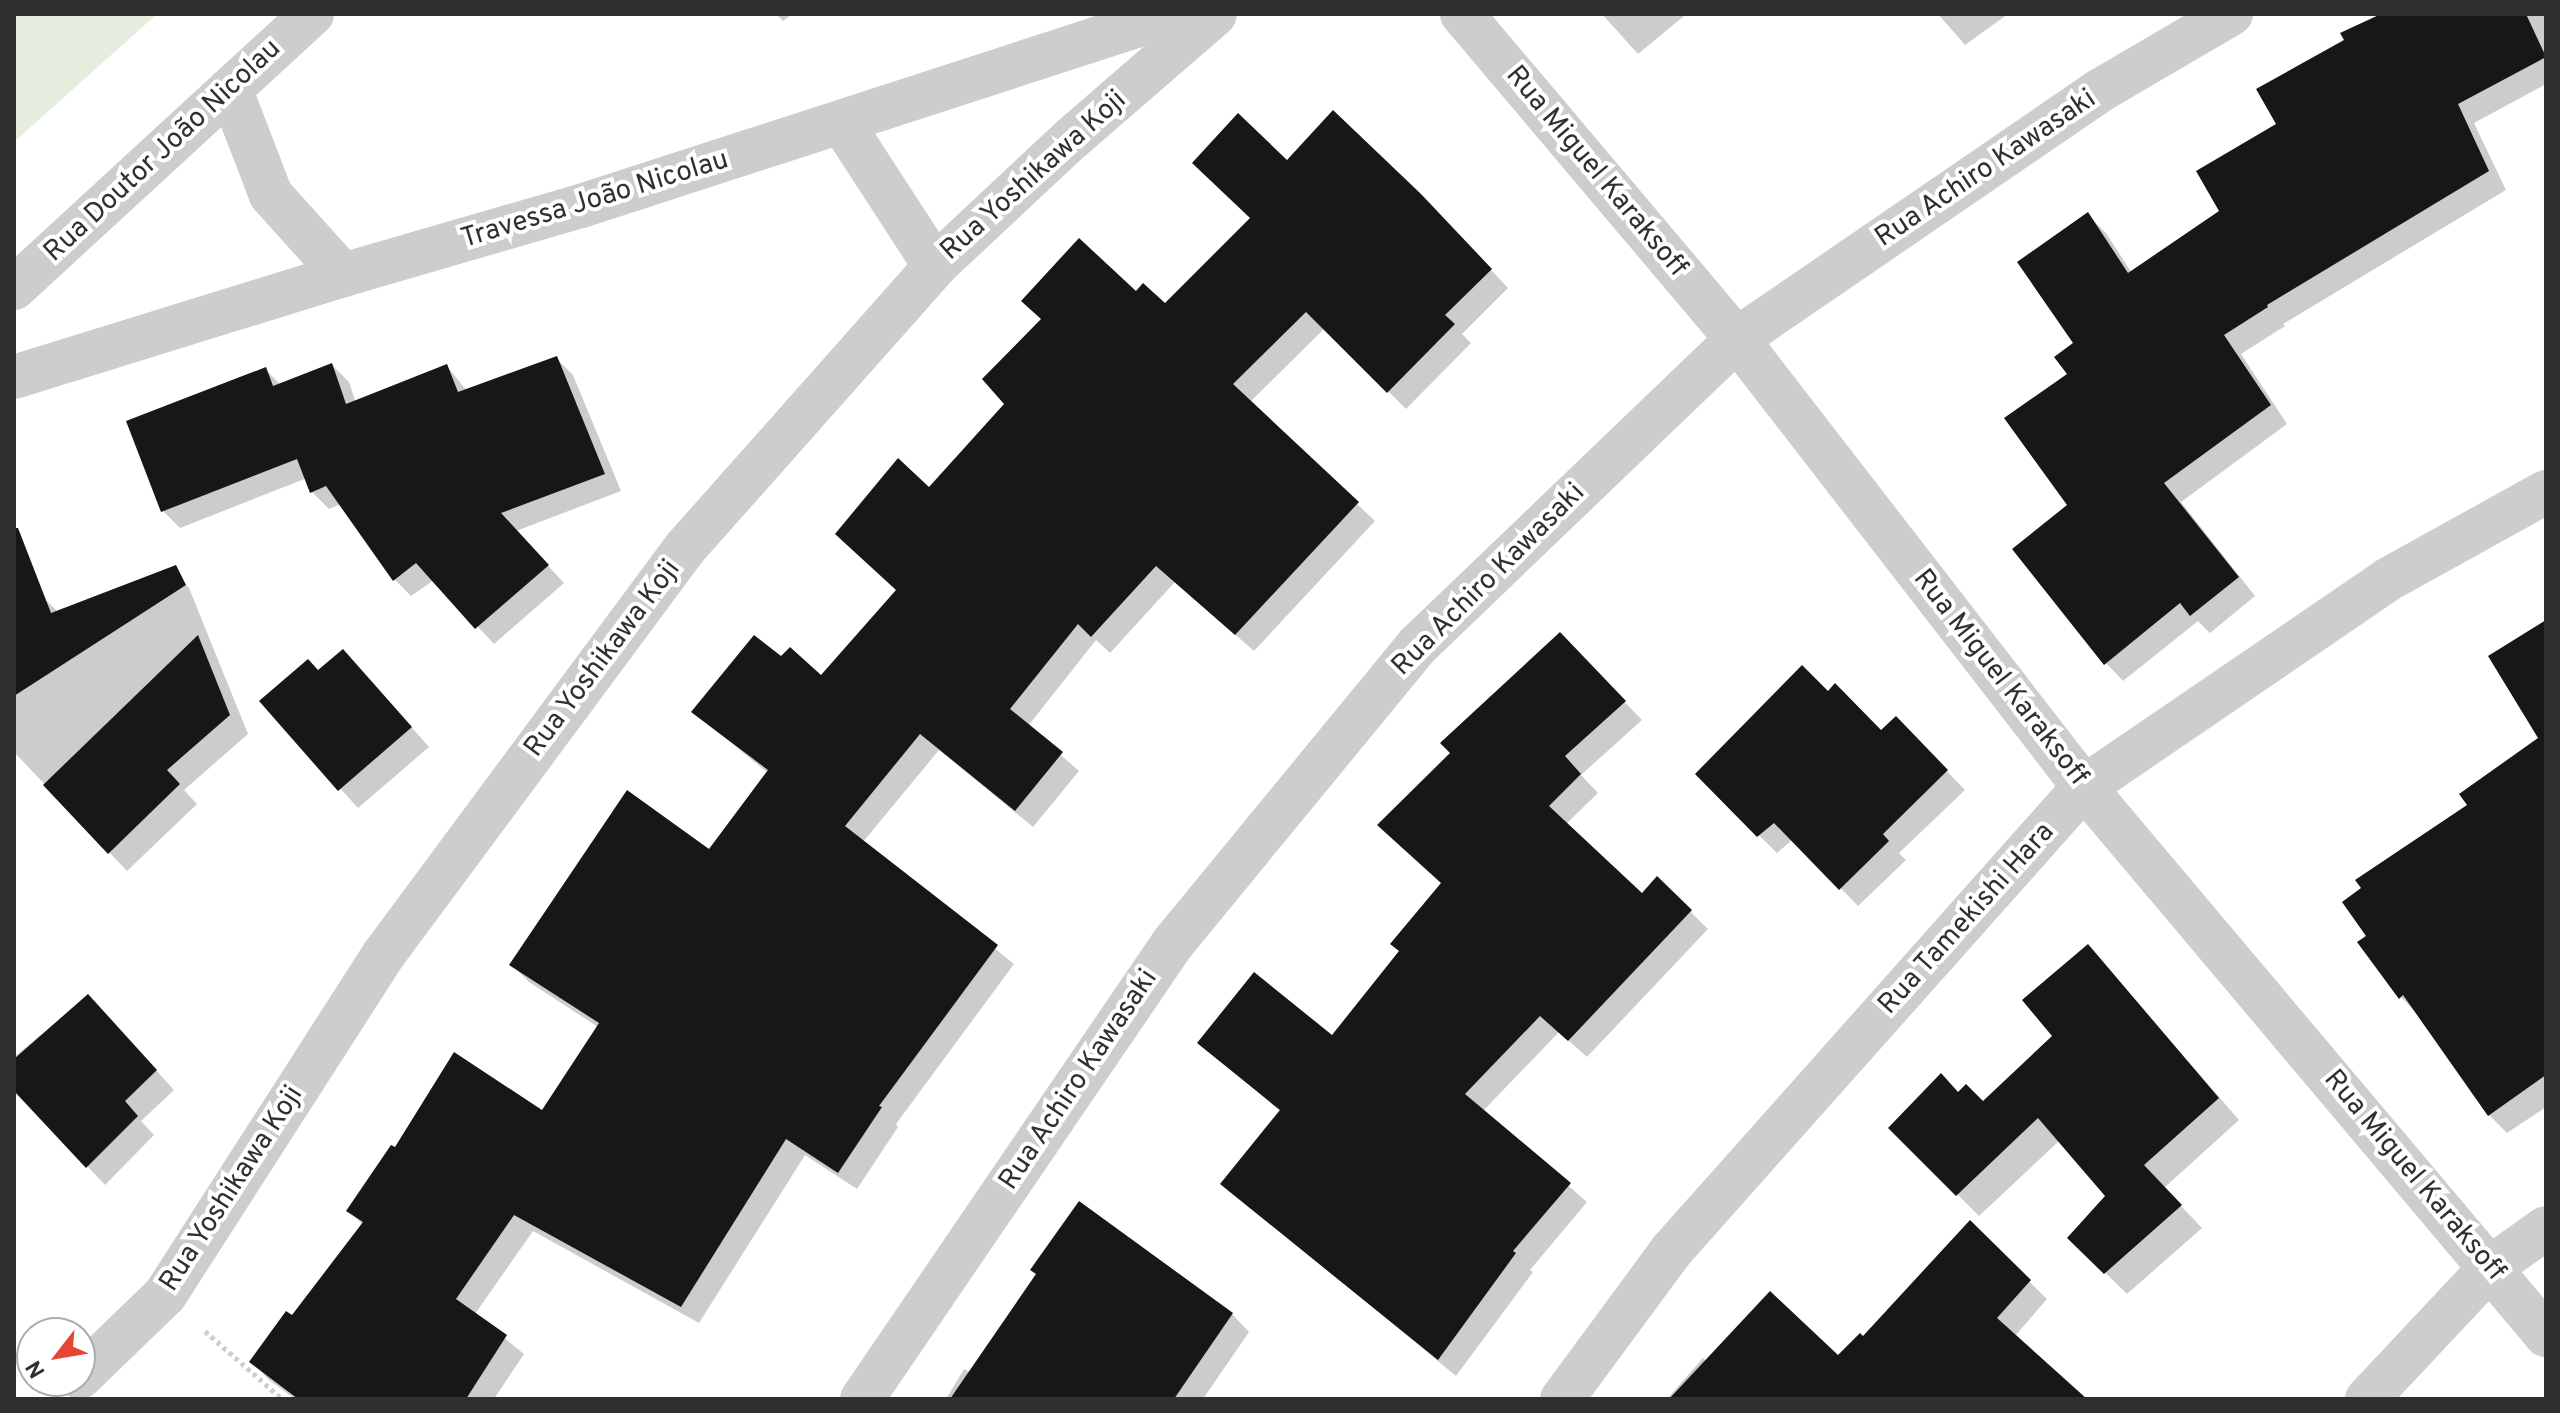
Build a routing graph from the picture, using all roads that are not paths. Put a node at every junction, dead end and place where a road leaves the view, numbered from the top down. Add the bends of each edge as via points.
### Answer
1 (312, 14) edge
2 (1173, 14) edge
3 (1215, 14) edge
4 (1462, 14) edge
5 (2231, 14) edge
6 (231, 91) junction
7 (842, 123) junction
8 (935, 266) junction
9 (343, 275) junction
10 (14, 288) edge
11 (1737, 339) junction
12 (14, 377) edge
13 (2546, 492) edge
14 (2084, 787) junction
15 (2546, 1228) edge
16 (2491, 1267) junction
17 (2546, 1335) edge
18 (96, 1362) edge
19 (862, 1399) edge
20 (1562, 1399) edge
21 (2367, 1399) edge

1 - 6 street, Rua Doutor João Nicolau
2 - 7 street, Travessa João Nicolau
3 - 8 street, Rua Yoshikawa Koji
4 - 11 street, Rua Miguel Karaksoff
5 - 11 street, Rua Achiro Kawasaki via 2099,91
6 - 9 street via 271,195
6 - 10 street, Rua Doutor João Nicolau
7 - 8 street
7 - 9 street, Travessa João Nicolau
8 - 18 street, Rua Yoshikawa Koji via 685,548 384,954 165,1295
9 - 12 street, Travessa João Nicolau
11 - 14 street, Rua Miguel Karaksoff
11 - 19 street, Rua Achiro Kawasaki via 1418,645 1173,943
13 - 14 street, Rua Tamekishi Hara via 2387,580
14 - 16 street, Rua Miguel Karaksoff
14 - 20 street, Rua Tamekishi Hara via 1671,1251
15 - 16 street
16 - 17 street, Rua Miguel Karaksoff
16 - 21 street

